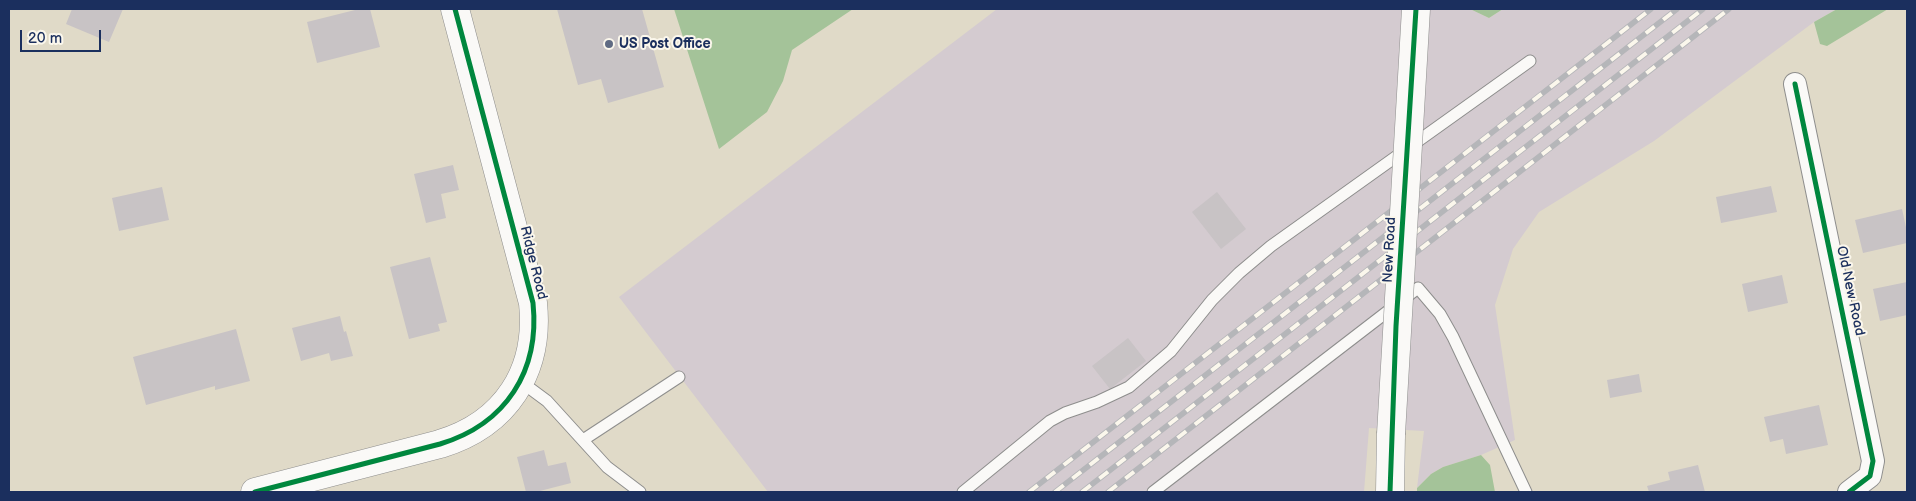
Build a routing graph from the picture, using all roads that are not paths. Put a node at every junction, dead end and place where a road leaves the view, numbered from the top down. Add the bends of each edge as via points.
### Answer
1 (454, 9) edge
2 (1416, 9) edge
3 (1530, 61) dead end
4 (1795, 84) dead end
5 (679, 376) dead end
6 (520, 381) junction
7 (583, 440) junction
8 (255, 492) edge
9 (640, 492) edge
10 (963, 492) edge
11 (1153, 492) edge
12 (1390, 492) edge
13 (1526, 492) edge
14 (1849, 492) edge

1 - 6 street, Ridge Road via 533,303 533,340
2 - 12 street, New Road, bridge
3 - 10 lane via 1271,246 1239,273 1171,350 1129,387 1050,421
4 - 14 street, Old New Road via 1873,461 1870,476
5 - 7 lane
6 - 7 lane via 547,401
6 - 8 street, Ridge Road via 511,397 494,415 458,438
7 - 9 lane via 607,467
11 - 13 lane via 1418,288 1440,314 1453,337

